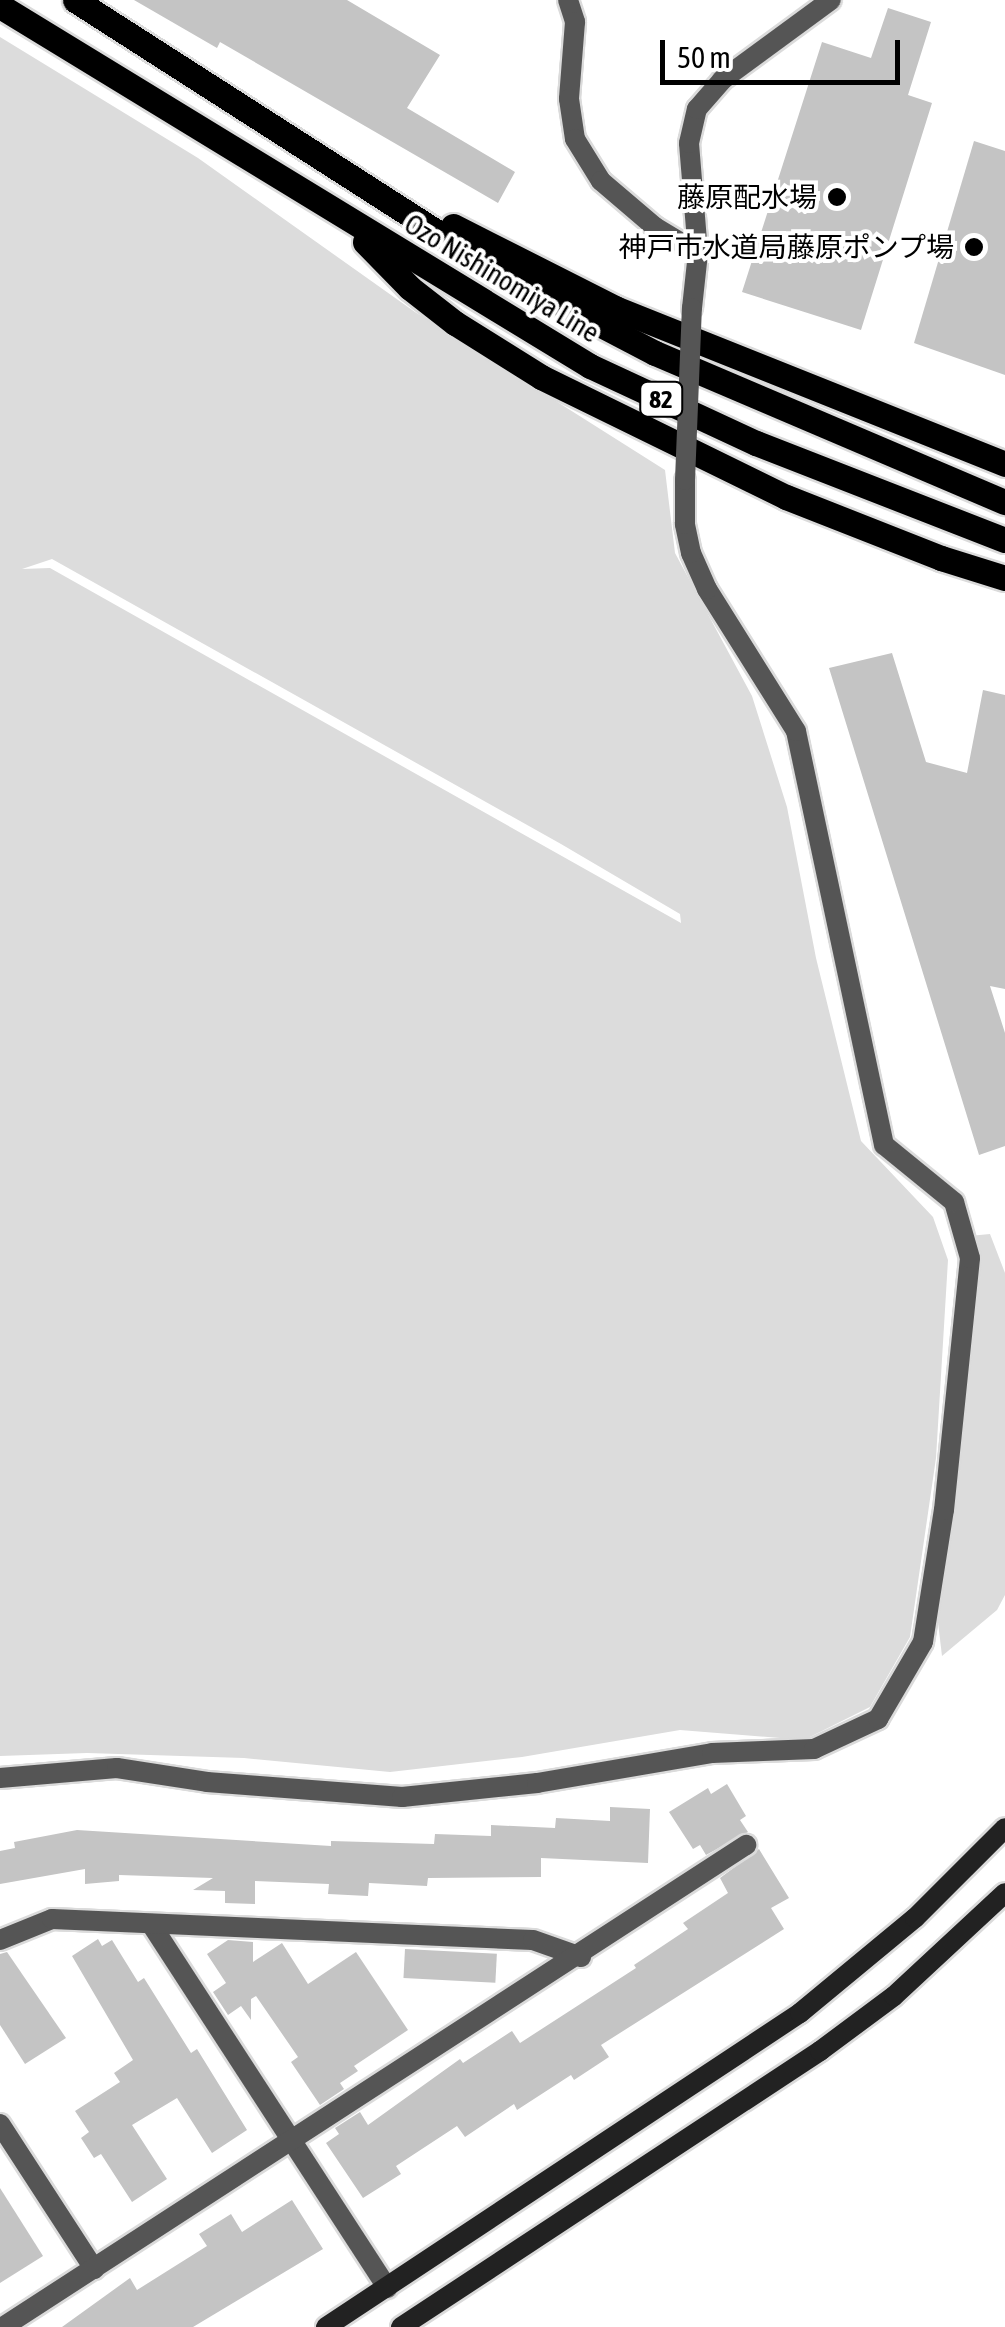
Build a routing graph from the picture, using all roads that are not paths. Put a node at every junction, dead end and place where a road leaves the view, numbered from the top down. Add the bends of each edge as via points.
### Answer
1 (74, 0) edge
2 (568, 0) edge
3 (830, 0) edge
4 (0, 6) edge
5 (344, 176) junction
6 (339, 216) junction
7 (698, 253) junction
8 (1005, 464) edge
9 (1005, 502) edge
10 (1005, 540) edge
11 (1005, 578) edge
12 (0, 1778) edge
13 (1005, 1828) edge
14 (746, 1846) dead end
15 (1005, 1893) edge
16 (151, 1924) junction
17 (0, 1940) edge
18 (581, 1957) junction
19 (0, 2124) edge
20 (290, 2144) junction
21 (94, 2269) junction
22 (387, 2288) junction
23 (408, 2325) edge
24 (3, 2327) edge
25 (326, 2327) edge

1 - 5 main road, Ozo Nishinomiya Line / 82
2 - 7 street via 575,22 568,98 574,139 601,180 655,227
3 - 7 street via 722,80 697,109 689,143
4 - 6 main road, Ozo Nishinomiya Line / 82
5 - 8 main road via 615,308
5 - 9 main road, Ozo Nishinomiya Line / 82 via 496,270 655,352
6 - 10 main road, Ozo Nishinomiya Line / 82 via 590,366 756,442
6 - 11 main road via 455,324 541,377 786,497
7 - 12 street, bridge via 685,524 707,589 796,731 884,1145 954,1202 970,1258 923,1642 878,1719 814,1749 712,1753 537,1783 402,1797 116,1768
13 - 22 street via 915,1918 800,2013
14 - 18 street
15 - 23 street via 894,1996 820,2051
16 - 17 street via 52,1918
16 - 18 street via 534,1940
16 - 20 street
18 - 20 street
19 - 21 street
20 - 21 street
20 - 22 street
21 - 24 street
22 - 23 street
22 - 25 street

